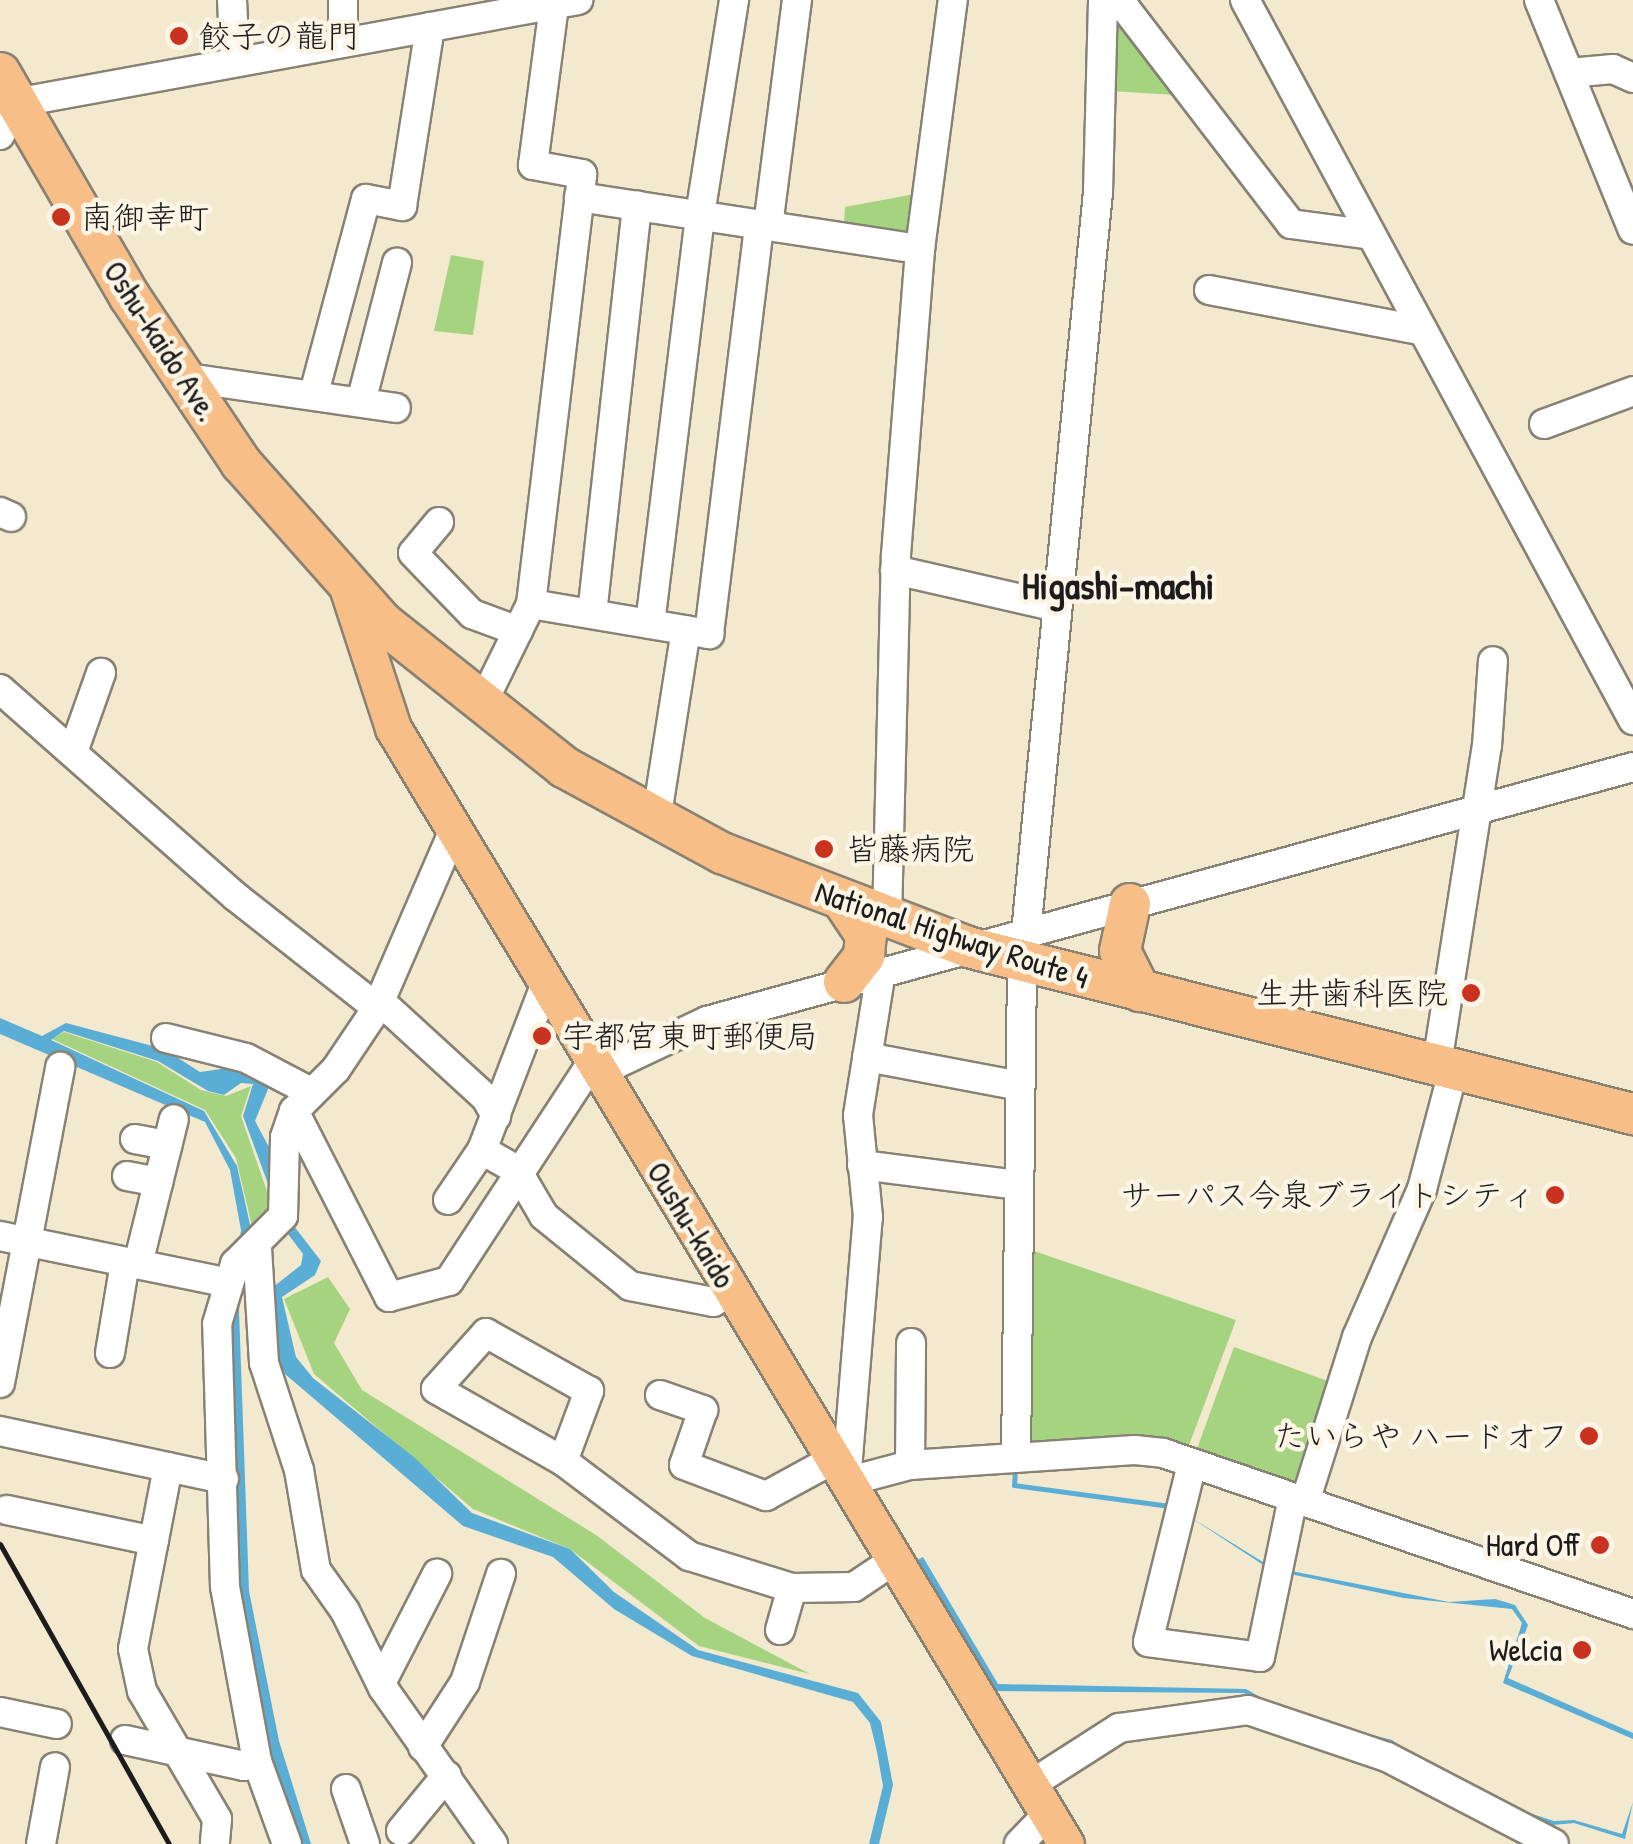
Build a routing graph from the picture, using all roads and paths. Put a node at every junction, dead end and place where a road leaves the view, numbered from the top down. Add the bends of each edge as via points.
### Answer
1 (232, 0) edge
2 (344, 0) edge
3 (734, 0) edge
4 (797, 0) edge
5 (952, 0) edge
6 (1105, 0) edge
7 (1245, 0) edge
8 (1539, 0) edge
9 (566, 2) edge
10 (507, 6) edge
11 (430, 26) junction
12 (343, 42) junction
13 (235, 61) junction
14 (1569, 74) junction
15 (1633, 78) edge
16 (4, 104) edge
17 (579, 196) junction
18 (637, 206) junction
19 (700, 215) junction
20 (763, 225) junction
21 (1633, 230) edge
22 (1371, 235) junction
23 (920, 249) junction
24 (398, 263) dead end
25 (1209, 290) dead end
26 (1423, 331) junction
27 (181, 377) junction
28 (1633, 392) edge
29 (314, 393) junction
30 (361, 402) junction
31 (396, 408) dead end
32 (1544, 424) dead end
33 (438, 522) dead end
34 (895, 570) junction
35 (348, 590) junction
36 (531, 604) junction
37 (1057, 607) junction
38 (592, 614) junction
39 (650, 624) junction
40 (686, 630) junction
41 (518, 631) junction
42 (1493, 661) dead end
43 (101, 673) dead end
44 (0, 690) edge
45 (480, 706) junction
46 (1633, 720) edge
47 (73, 752) junction
48 (1633, 767) edge
49 (1478, 806) junction
50 (656, 821) junction
51 (454, 830) junction
52 (1130, 904) junction
53 (846, 905) junction
54 (887, 920) junction
55 (968, 946) junction
56 (1024, 948) junction
57 (862, 977) junction
58 (546, 983) junction
59 (1140, 992) junction
60 (378, 1005) junction
61 (166, 1038) dead end
62 (867, 1057) junction
63 (1445, 1066) junction
64 (60, 1067) dead end
65 (596, 1067) junction
66 (1020, 1086) junction
67 (302, 1102) junction
68 (1633, 1114) edge
69 (496, 1116) junction
70 (135, 1139) dead end
71 (482, 1150) junction
72 (862, 1165) junction
73 (517, 1170) junction
74 (127, 1176) dead end
75 (158, 1182) junction
76 (1019, 1185) junction
77 (448, 1200) dead end
78 (12, 1239) edge
79 (256, 1248) junction
80 (132, 1263) junction
81 (225, 1282) junction
82 (731, 1291) junction
83 (911, 1343) dead end
84 (110, 1352) dead end
85 (0, 1383) edge
86 (660, 1395) dead end
87 (0, 1431) edge
88 (1016, 1458) junction
89 (562, 1460) junction
90 (1192, 1464) junction
91 (910, 1465) junction
92 (168, 1467) junction
93 (839, 1471) junction
94 (224, 1479) junction
95 (1299, 1500) junction
96 (7, 1510) dead end
97 (154, 1541) junction
98 (893, 1561) junction
99 (437, 1574) dead end
100 (501, 1574) dead end
101 (792, 1588) junction
102 (1633, 1614) edge
103 (780, 1630) dead end
104 (381, 1683) junction
105 (0, 1712) edge
106 (57, 1724) dead end
107 (124, 1740) dead end
108 (423, 1747) junction
109 (172, 1750) junction
110 (257, 1761) junction
111 (55, 1767) dead end
112 (447, 1775) junction
113 (346, 1789) dead end
114 (1048, 1814) edge
115 (400, 1831) dead end
116 (41, 1844) edge
117 (215, 1844) edge
118 (287, 1844) edge
119 (365, 1844) edge
120 (493, 1844) edge
121 (1020, 1844) edge
122 (1554, 1844) edge

1 - 13 street
2 - 12 street
3 - 19 street
4 - 20 street
5 - 23 street
6 - 22 street via 1126,9 1291,224
6 - 37 street via 1098,192
7 - 22 street
8 - 14 street
9 - 10 street
9 - 17 street via 533,165 582,174
10 - 11 street
11 - 12 street
11 - 29 street via 402,206 366,198
12 - 13 street
13 - 16 street
14 - 15 street via 1613,69
14 - 21 street
16 - 27 highway, Oshu-kaido Ave.
17 - 18 street
17 - 36 street
18 - 19 street
18 - 38 street
19 - 20 street
19 - 39 street
20 - 23 street
20 - 40 street via 709,634
22 - 26 street
23 - 34 street
24 - 30 street
25 - 26 street
26 - 46 street
27 - 29 street
27 - 35 highway, Oshu-kaido Ave. via 241,463
28 - 32 street
29 - 30 street
30 - 31 street
33 - 41 street via 413,553 472,614
34 - 37 street
34 - 54 street
35 - 45 highway, National Highway Route 4
35 - 51 main road, Oushu-kaido via 387,715
36 - 38 street
36 - 41 street
37 - 56 street
38 - 39 street
39 - 40 street
40 - 50 street
41 - 45 street
42 - 49 street
43 - 47 street
44 - 47 street
45 - 50 highway, National Highway Route 4 via 564,768
47 - 60 street via 236,898
48 - 49 street
49 - 52 street
49 - 63 street
50 - 53 highway, National Highway Route 4
51 - 58 main road, Oushu-kaido
51 - 60 street
52 - 56 street
52 - 59 highway via 1120,951
53 - 54 highway, National Highway Route 4
53 - 57 highway via 866,935
54 - 55 highway, National Highway Route 4
55 - 56 highway, National Highway Route 4
55 - 57 street
56 - 59 highway, National Highway Route 4
56 - 66 street
57 - 62 street
57 - 65 street via 707,1021
58 - 65 main road, Oushu-kaido
58 - 69 street
59 - 63 highway, National Highway Route 4
60 - 67 street via 336,1069
60 - 69 street via 486,1098
61 - 67 street via 246,1058
62 - 66 street
62 - 72 street via 858,1114
63 - 68 highway, National Highway Route 4
63 - 95 street via 1422,1189 1356,1337
64 - 78 street
65 - 73 street
65 - 82 main road, Oushu-kaido
66 - 76 street
67 - 73 street via 389,1297 449,1282
67 - 79 street via 285,1138 284,1216
69 - 71 street
70 - 75 street via 171,1132
71 - 73 street
71 - 77 street
72 - 76 street
72 - 93 street via 868,1217
73 - 82 street via 544,1216 630,1286 713,1302
74 - 75 street
75 - 80 street
76 - 88 street
78 - 80 street
78 - 85 street
79 - 81 street
79 - 104 street via 264,1363 299,1470 316,1570 346,1611
80 - 81 street
80 - 84 street
81 - 94 street via 217,1324
82 - 93 main road, Oushu-kaido
83 - 91 street
86 - 93 street via 702,1410 684,1465 766,1496
87 - 92 street
88 - 90 street via 1136,1450
88 - 91 street
89 - 89 street via 436,1390 486,1332 589,1390
89 - 101 street via 689,1556
90 - 95 street
90 - 95 street via 1148,1642 1260,1658
91 - 93 street
92 - 94 street
92 - 97 street
93 - 98 main road, Oushu-kaido
94 - 110 street via 225,1587
95 - 102 street
96 - 97 street
97 - 109 street via 133,1649 142,1691
98 - 101 street via 854,1587
98 - 114 main road, Oushu-kaido
99 - 104 street
100 - 108 street via 465,1682
101 - 103 street
104 - 108 street
105 - 106 street
107 - 109 street
108 - 112 street
109 - 110 street via 244,1766
109 - 117 street via 217,1819
110 - 118 street
111 - 116 street
112 - 115 street
112 - 120 street
113 - 119 street
114 - 121 street
114 - 122 street via 1119,1728 1248,1710 1387,1758

